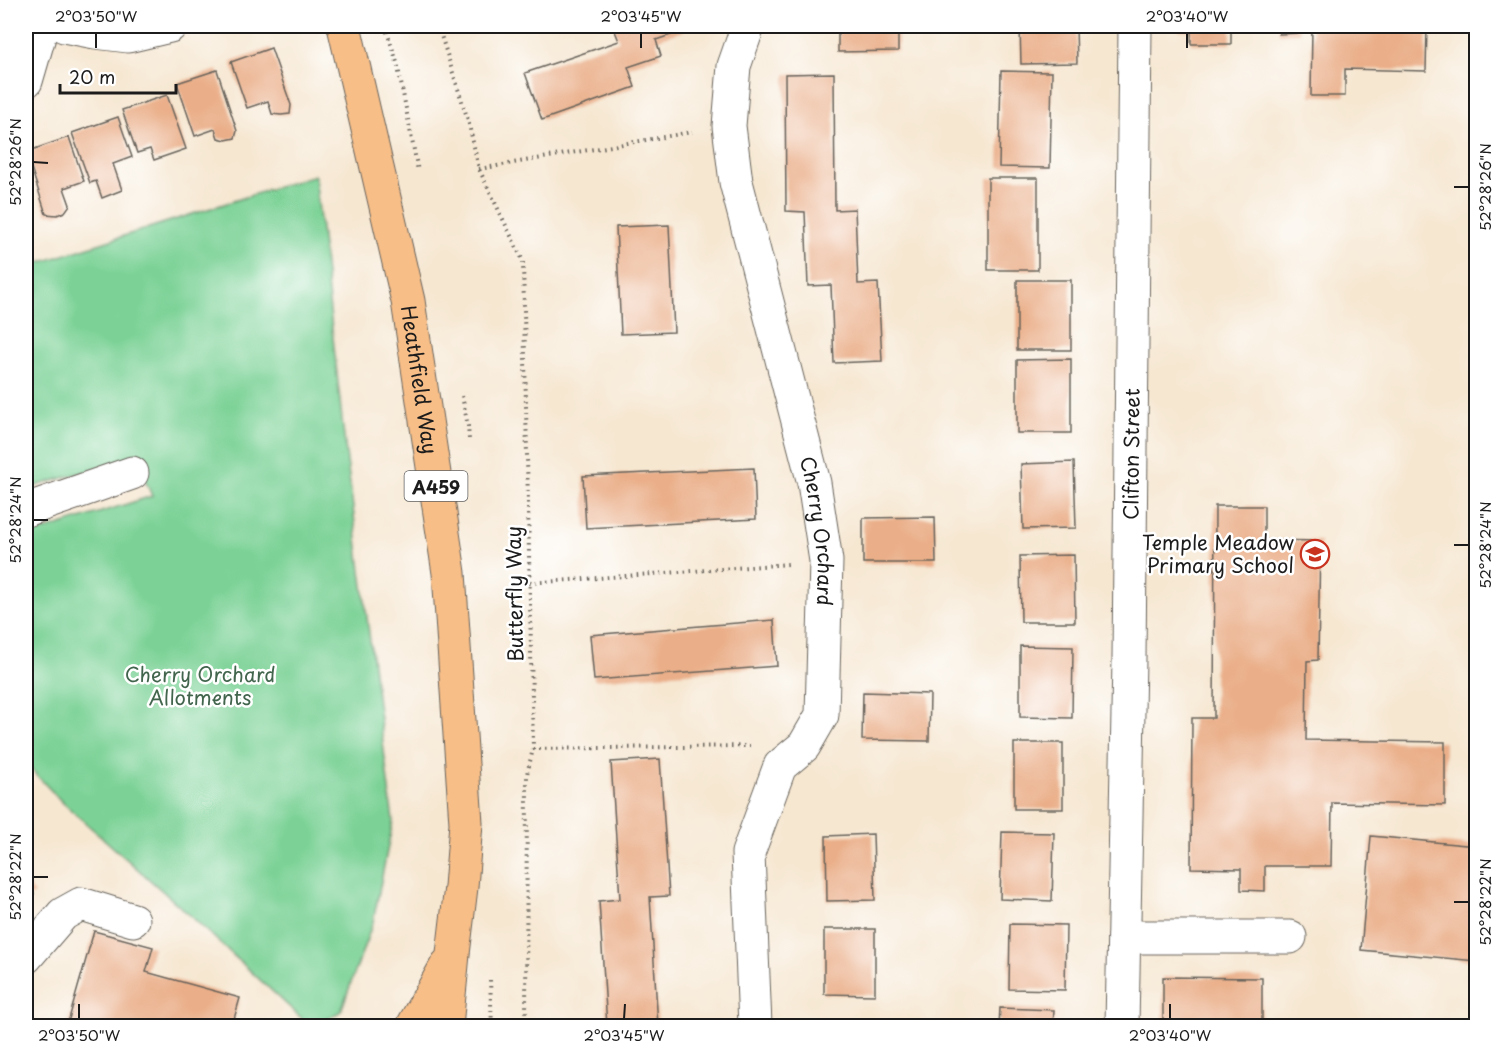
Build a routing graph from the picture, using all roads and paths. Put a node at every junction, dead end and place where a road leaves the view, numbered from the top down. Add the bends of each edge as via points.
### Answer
1 (42, 26) edge
2 (64, 26) edge
3 (170, 26) edge
4 (344, 26) edge
5 (438, 26) edge
6 (748, 26) edge
7 (1135, 26) edge
8 (26, 81) edge
9 (729, 126) junction
10 (479, 170) junction
11 (132, 474) dead end
12 (26, 510) edge
13 (826, 561) junction
14 (529, 583) junction
15 (804, 746) junction
16 (533, 749) junction
17 (133, 920) dead end
18 (1124, 937) junction
19 (1290, 937) dead end
20 (453, 954) junction
21 (26, 957) edge
22 (413, 1026) edge
23 (446, 1026) edge
24 (526, 1026) edge
25 (755, 1026) edge
26 (1122, 1026) edge

1 - 8 street
2 - 3 street via 128,36
4 - 20 main road, Heathfield Way / A459 via 408,301 449,573 466,823
5 - 10 path, Butterfly Way via 468,120
6 - 9 street, Cherry Orchard via 734,66
7 - 18 street, Clifton Street
9 - 10 path
9 - 13 street, Cherry Orchard via 736,182 814,483
10 - 14 path, Butterfly Way via 523,261
11 - 12 street
13 - 14 path
13 - 15 street, Cherry Orchard via 822,715
14 - 16 path, Butterfly Way
15 - 16 path
15 - 25 street, Cherry Orchard via 780,766 748,854
16 - 24 path, Butterfly Way via 527,774
17 - 21 street via 81,904 63,914
18 - 19 street
18 - 26 street, Clifton Street
20 - 22 main road, Heathfield Way / A459
20 - 23 main road, Heathfield Way / A459

